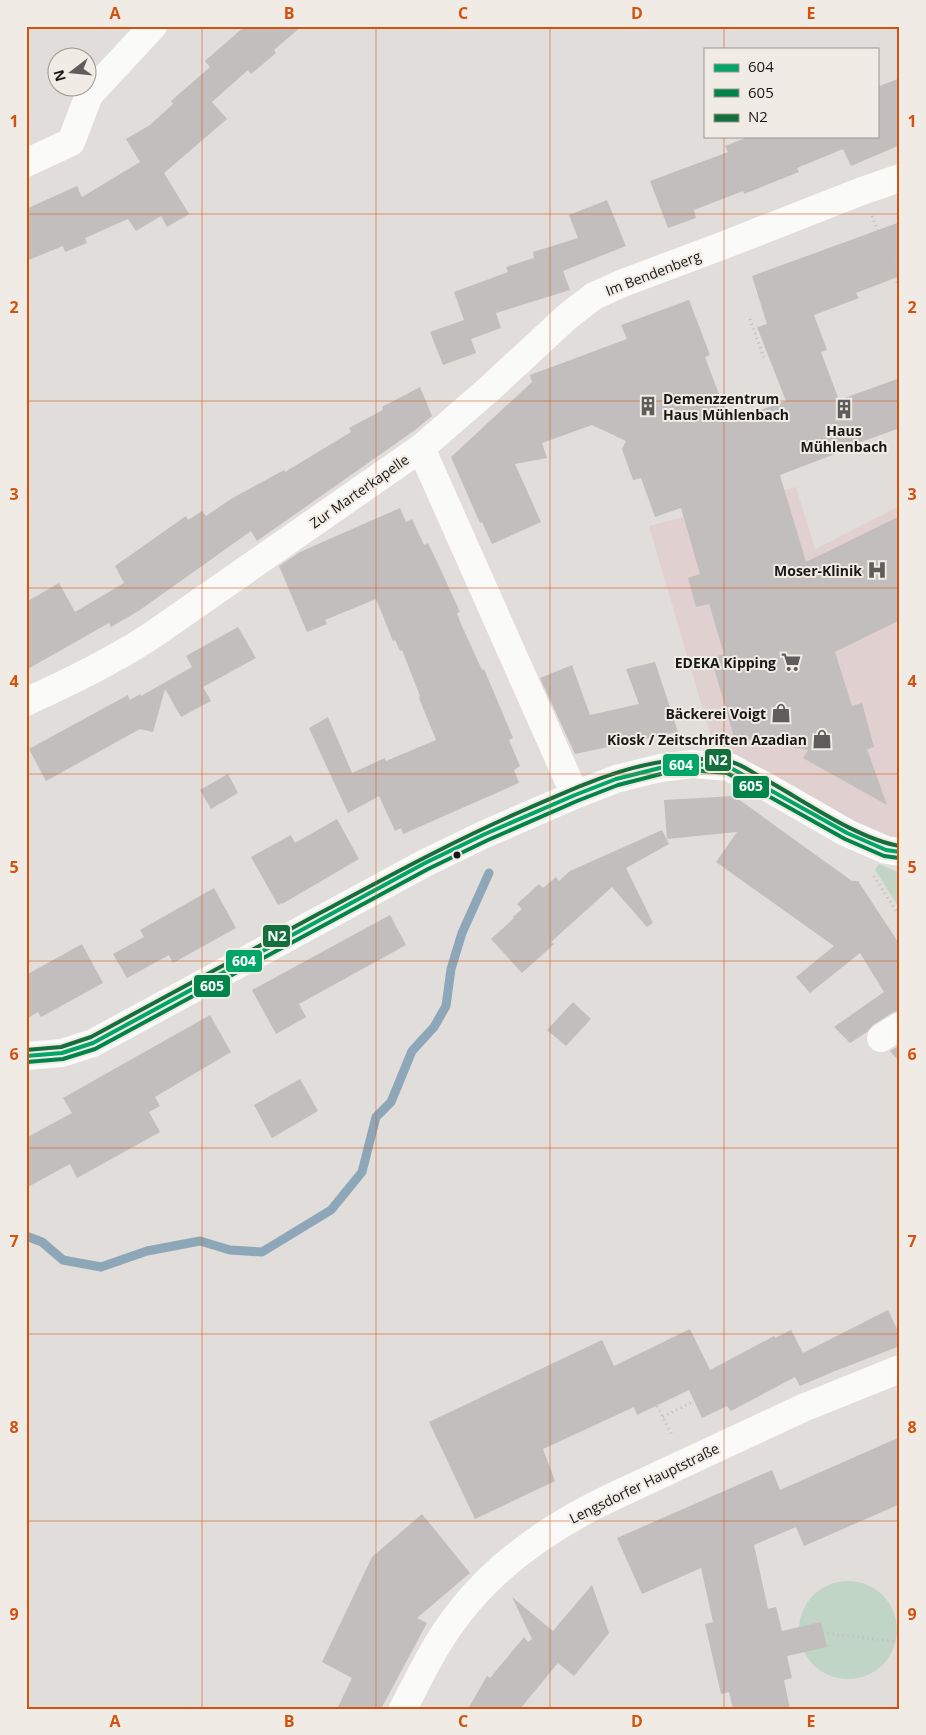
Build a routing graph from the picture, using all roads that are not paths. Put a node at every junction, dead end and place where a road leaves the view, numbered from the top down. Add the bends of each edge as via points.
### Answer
1 (152, 26) edge
2 (26, 163) edge
3 (900, 178) edge
4 (420, 448) junction
5 (26, 702) edge
6 (575, 795) junction
7 (900, 852) edge
8 (26, 1056) edge
9 (900, 1369) edge
10 (403, 1709) edge

1 - 2 street via 89,94 71,142
3 - 4 street, Im Bendenberg via 594,296
4 - 5 street, Zur Marterkapelle via 151,636 93,670
4 - 6 street, Zur Marterkapelle
6 - 7 street via 616,779 660,768 692,764 728,767 847,833 886,850
6 - 8 street via 425,863 93,1043 62,1053
9 - 10 street, Lengsdorfer Hauptstraße via 803,1408 620,1493 538,1538 498,1570 458,1614

